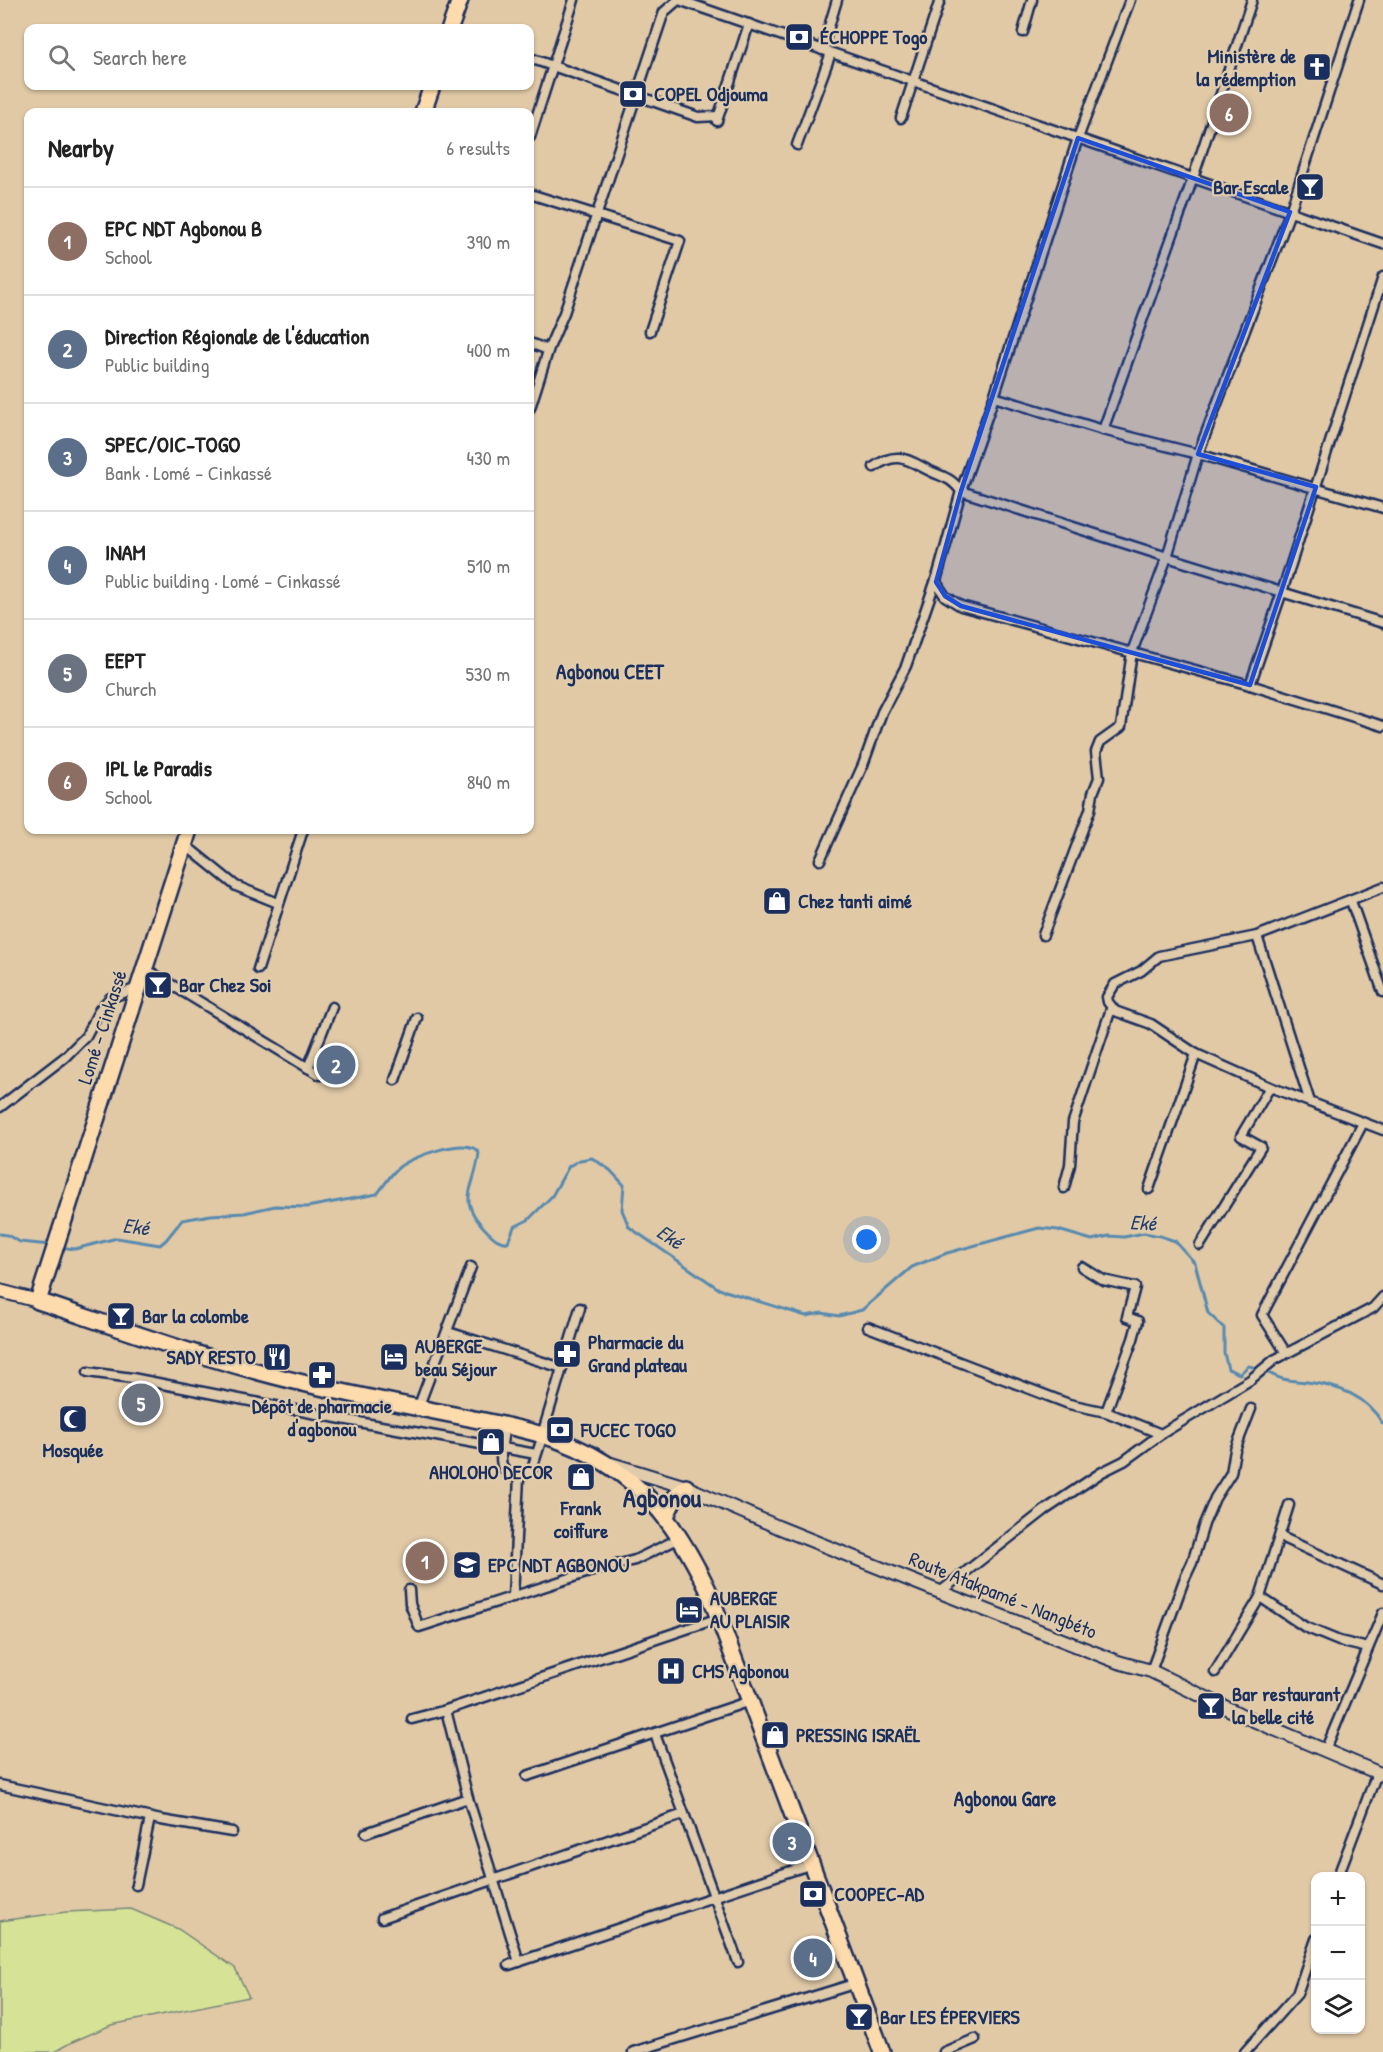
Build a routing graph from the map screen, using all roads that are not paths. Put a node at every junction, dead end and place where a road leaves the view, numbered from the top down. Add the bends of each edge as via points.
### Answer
1 (460, 0) edge
2 (574, 0) edge
3 (679, 0) edge
4 (837, 0) edge
5 (940, 0) edge
6 (1032, 0) edge
7 (1130, 0) edge
8 (1252, 0) edge
9 (1359, 0) edge
10 (451, 24) edge
11 (749, 24) junction
12 (1023, 32) dead end
13 (822, 50) junction
14 (831, 53) junction
15 (534, 59) edge
16 (552, 66) junction
17 (913, 81) junction
18 (431, 90) edge
19 (637, 96) junction
20 (424, 108) edge
21 (901, 118) dead end
22 (534, 124) edge
23 (1078, 138) junction
24 (797, 145) dead end
25 (1193, 178) junction
26 (534, 195) edge
27 (1290, 212) junction
28 (596, 216) junction
29 (1383, 244) edge
30 (1383, 277) edge
31 (650, 331) dead end
32 (534, 345) edge
33 (548, 350) junction
34 (534, 395) edge
35 (994, 397) junction
36 (1103, 430) junction
37 (1198, 454) junction
38 (874, 467) dead end
39 (1316, 487) junction
40 (961, 491) junction
41 (1383, 508) edge
42 (1167, 557) junction
43 (936, 582) junction
44 (1282, 592) junction
45 (1383, 623) edge
46 (1132, 652) junction
47 (1250, 685) junction
48 (1383, 726) edge
49 (302, 834) edge
50 (186, 837) edge
51 (820, 860) dead end
52 (1383, 887) edge
53 (1351, 901) junction
54 (278, 903) junction
55 (1043, 935) dead end
56 (1257, 936) junction
57 (143, 968) junction
58 (258, 969) dead end
59 (137, 988) junction
60 (1383, 992) edge
61 (332, 1006) dead end
62 (1111, 1010) dead end
63 (417, 1018) dead end
64 (1196, 1054) junction
65 (308, 1068) junction
66 (320, 1076) dead end
67 (394, 1080) dead end
68 (1270, 1086) junction
69 (1310, 1102) junction
70 (0, 1107) edge
71 (1363, 1123) junction
72 (1383, 1130) edge
73 (1064, 1188) dead end
74 (1149, 1189) dead end
75 (1200, 1245) dead end
76 (471, 1267) dead end
77 (1082, 1267) dead end
78 (0, 1291) edge
79 (1383, 1297) edge
80 (38, 1301) junction
81 (580, 1308) dead end
82 (1373, 1308) junction
83 (1383, 1311) edge
84 (868, 1327) dead end
85 (448, 1332) junction
86 (1286, 1353) junction
87 (562, 1368) junction
88 (88, 1372) dead end
89 (418, 1407) junction
90 (1251, 1409) dead end
91 (1106, 1412) junction
92 (486, 1422) junction
93 (504, 1430) junction
94 (1161, 1434) junction
95 (540, 1443) junction
96 (502, 1448) junction
97 (603, 1462) junction
98 (519, 1477) junction
99 (686, 1487) junction
100 (1289, 1505) dead end
101 (666, 1516) junction
102 (677, 1534) junction
103 (1281, 1537) junction
104 (1383, 1584) edge
105 (409, 1590) dead end
106 (940, 1592) junction
107 (513, 1596) junction
108 (1260, 1597) junction
109 (1383, 1613) edge
110 (719, 1618) junction
111 (1368, 1648) junction
112 (1151, 1671) junction
113 (1215, 1672) dead end
114 (750, 1701) junction
115 (446, 1710) junction
116 (412, 1719) dead end
117 (655, 1734) junction
118 (1326, 1751) junction
119 (1380, 1774) edge
120 (527, 1776) dead end
121 (0, 1785) edge
122 (468, 1798) junction
123 (684, 1814) junction
124 (150, 1818) junction
125 (232, 1832) dead end
126 (366, 1833) dead end
127 (812, 1864) junction
128 (1340, 1872) edge
129 (493, 1880) junction
130 (136, 1885) dead end
131 (715, 1897) junction
132 (382, 1918) dead end
133 (1311, 1953) edge
134 (519, 1962) junction
135 (738, 1962) dead end
136 (509, 1965) dead end
137 (857, 1983) junction
138 (975, 2039) dead end
139 (633, 2052) edge
140 (882, 2052) edge
141 (944, 2052) edge
142 (1245, 2052) edge

1 - 10 highway
2 - 16 street
3 - 11 street
3 - 19 street via 664,12
4 - 13 street
5 - 17 street
6 - 12 street
7 - 23 street
8 - 25 street
9 - 27 street
11 - 13 street
11 - 19 street via 718,119 698,117
13 - 14 street
14 - 17 street
14 - 24 street
15 - 16 street
16 - 19 street
16 - 22 street
17 - 21 street
17 - 23 street
18 - 20 highway
19 - 28 street
23 - 25 street
23 - 35 street
25 - 27 street
25 - 36 street
26 - 28 street
27 - 29 street
27 - 37 street
28 - 31 street via 680,241
28 - 33 street
30 - 39 street
32 - 33 street
33 - 34 street
35 - 36 street
35 - 40 street
36 - 37 street
37 - 39 street
37 - 42 street
38 - 40 street via 896,457 913,460 952,480
39 - 41 street
39 - 44 street
40 - 42 street
40 - 43 street
42 - 44 street
42 - 46 street
43 - 46 street via 945,596 961,606
43 - 51 street via 906,666 882,712
44 - 45 street
44 - 47 street
46 - 47 street
46 - 55 street via 1121,727 1100,742 1096,752 1099,778 1090,810
47 - 48 street
49 - 54 street
50 - 54 street via 236,886
50 - 57 highway, Lomé - Cinkassé
52 - 53 street
53 - 56 street
53 - 60 street
54 - 58 street
56 - 64 street via 1159,956 1115,984 1108,993 1108,1002 1115,1011 1151,1024
56 - 69 street
57 - 59 highway, Lomé - Cinkassé
57 - 65 street
59 - 70 street via 110,998 86,1036 65,1057
59 - 80 highway, Lomé - Cinkassé
61 - 65 street
62 - 73 street via 1073,1122
63 - 67 street
64 - 68 street
64 - 74 street
65 - 66 street
68 - 69 street
68 - 75 street via 1242,1136 1261,1147
69 - 71 street
71 - 72 street
71 - 86 street via 1262,1315
76 - 85 street
77 - 91 street via 1103,1280 1135,1287 1127,1317 1138,1321 1136,1330
78 - 80 main road
79 - 82 street
80 - 89 highway via 260,1371
81 - 87 street
82 - 83 street
82 - 86 street
84 - 91 street via 1069,1404
85 - 87 street
85 - 89 street
86 - 94 street via 1250,1380
87 - 95 street
88 - 96 street
89 - 92 highway
90 - 112 street via 1235,1450 1231,1473 1204,1524
91 - 94 street
92 - 93 highway
92 - 95 highway via 505,1424
93 - 95 highway
93 - 96 street
94 - 106 street via 1045,1510
95 - 96 street
95 - 97 highway
95 - 98 street via 532,1469
95 - 102 highway via 574,1454 612,1476
96 - 98 street via 503,1469
97 - 99 main road, Route Atakpamé - Nangbéto
97 - 101 highway
98 - 107 street
99 - 101 highway via 675,1497
99 - 106 main road, Route Atakpamé - Nangbéto
100 - 103 street
101 - 102 highway
102 - 107 street via 635,1560
102 - 110 highway via 698,1569
103 - 104 street
103 - 108 street
105 - 107 street via 419,1627
106 - 112 main road, Route Atakpamé - Nangbéto via 1118,1662
108 - 111 street via 1305,1627
108 - 113 street
109 - 111 street
110 - 114 highway
110 - 115 street
111 - 118 street
112 - 118 main road, Route Atakpamé - Nangbéto
114 - 117 street
114 - 127 highway
115 - 116 street
115 - 122 street
117 - 120 street
117 - 123 street
118 - 119 main road, Route Atakpamé - Nangbéto
119 - 128 street
121 - 124 street
122 - 126 street
122 - 129 street
123 - 129 street
123 - 131 street
124 - 125 street
124 - 130 street
127 - 131 street
127 - 137 highway
129 - 132 street
129 - 134 street
131 - 134 street
131 - 135 street
133 - 142 street via 1297,1994
134 - 136 street
137 - 139 street
137 - 140 highway
138 - 141 street

